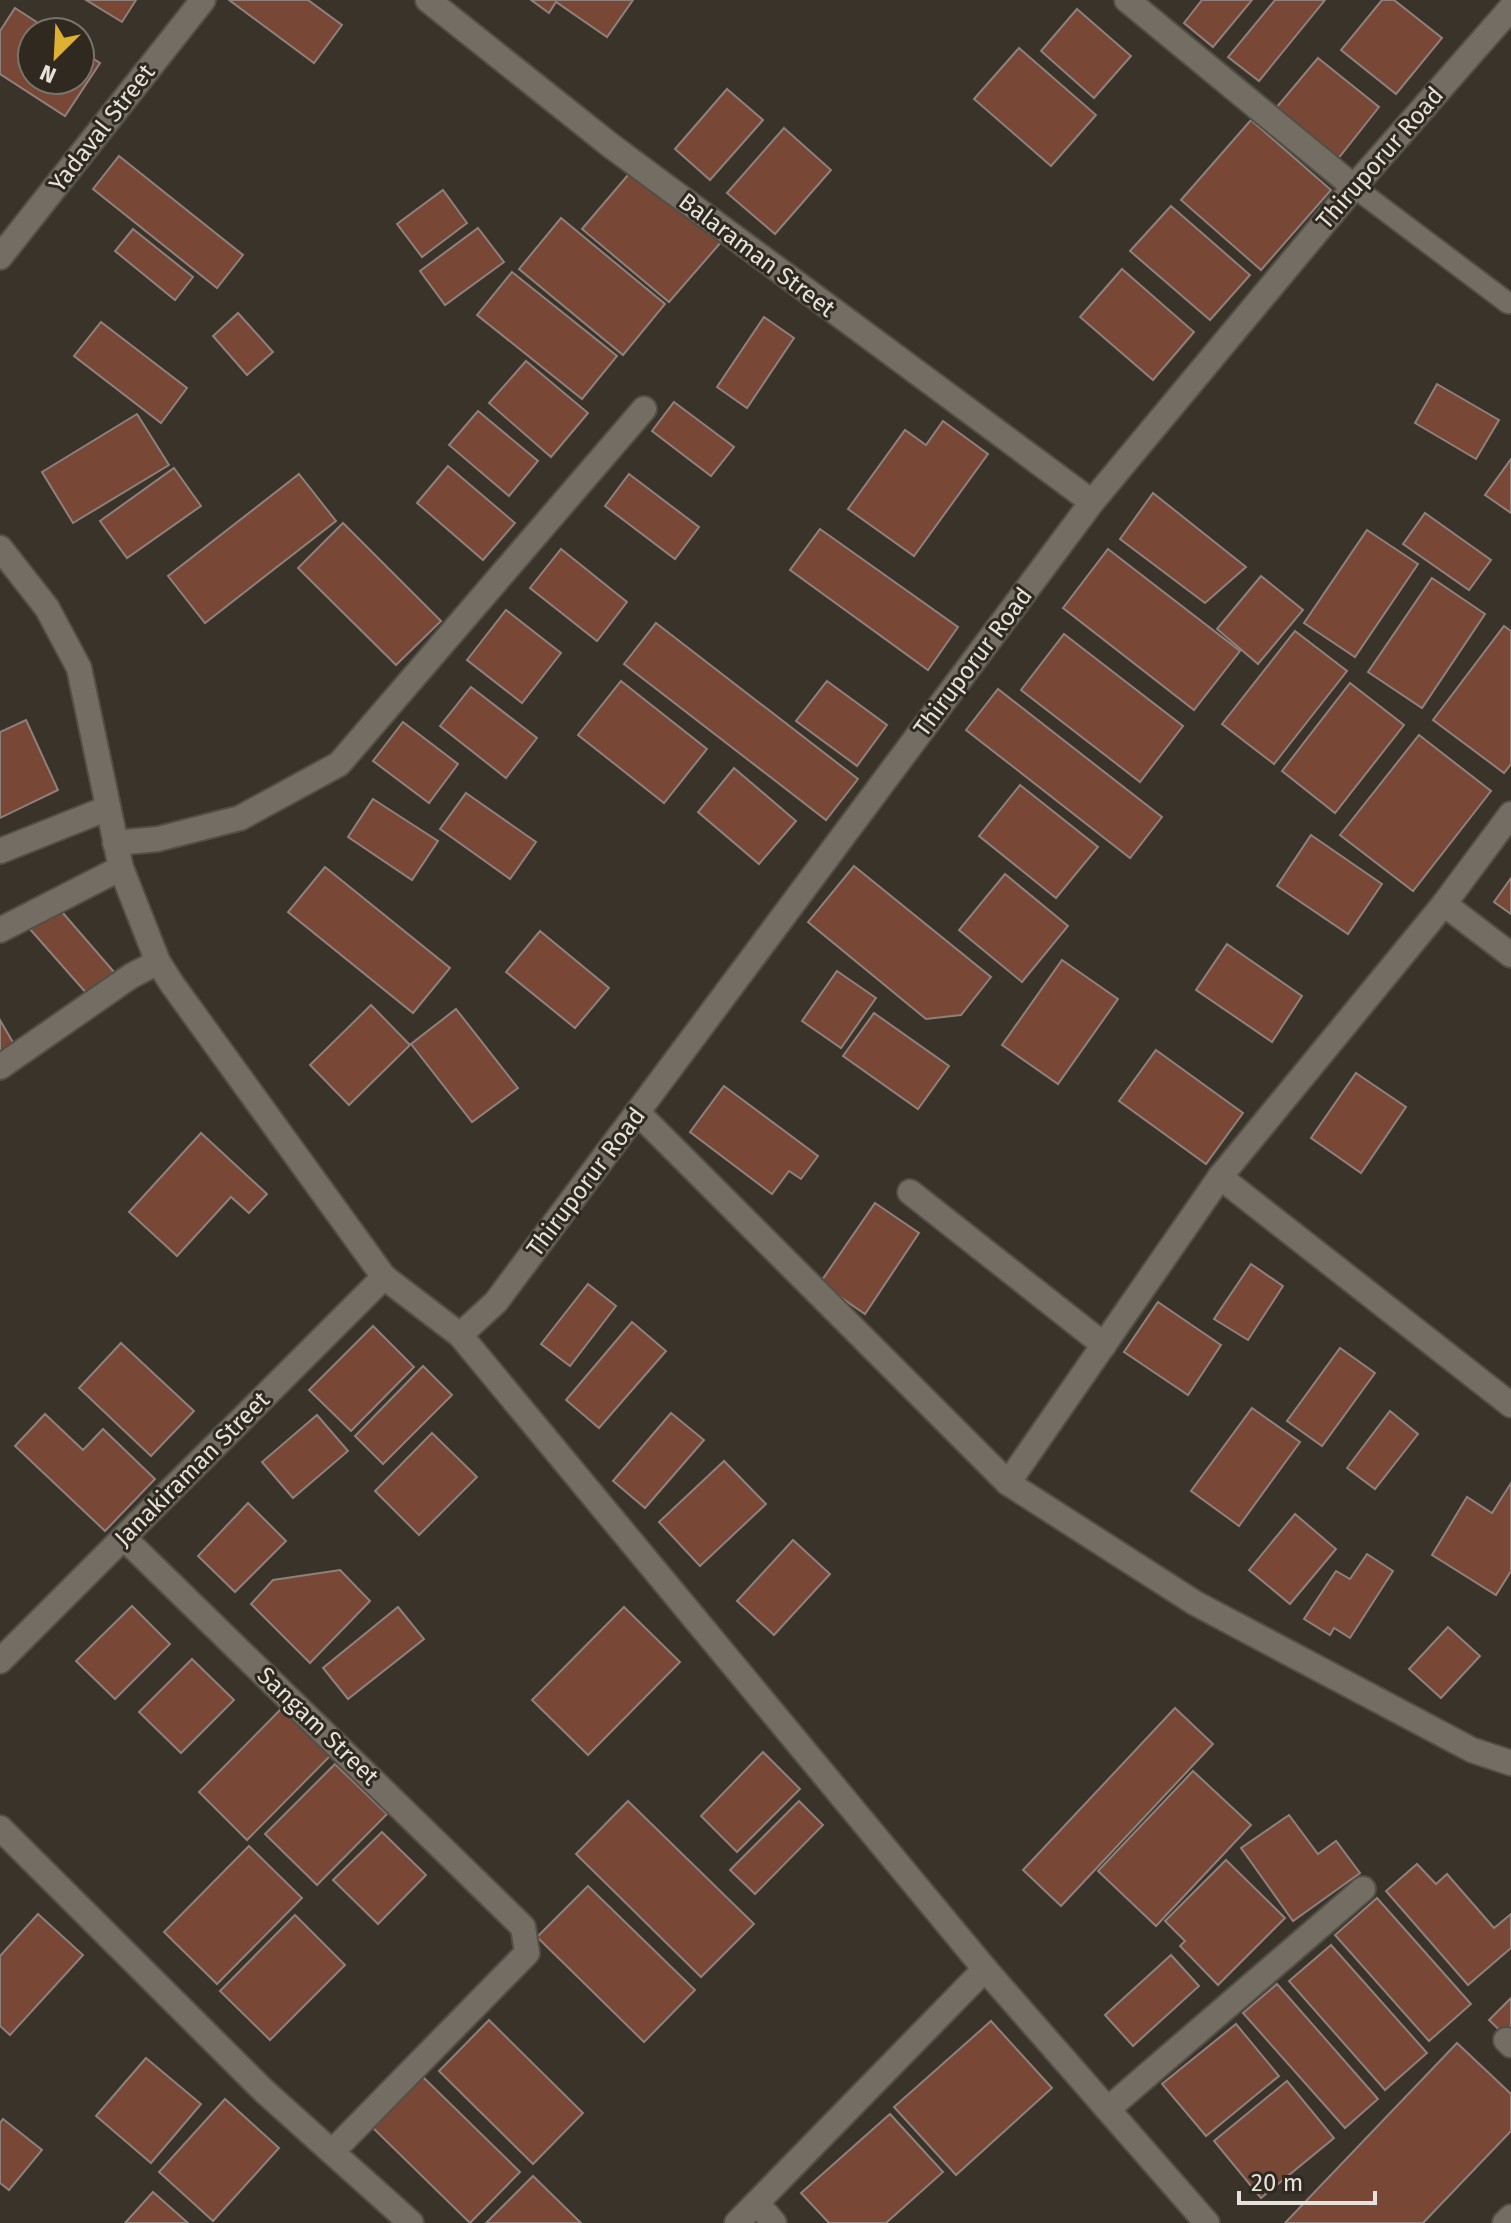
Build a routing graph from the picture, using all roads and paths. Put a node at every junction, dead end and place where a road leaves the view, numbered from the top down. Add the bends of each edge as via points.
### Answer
1 (203, 0) edge
2 (428, 0) edge
3 (1127, 0) edge
4 (1511, 8) edge
5 (1354, 187) junction
6 (0, 257) edge
7 (1508, 303) dead end
8 (644, 409) dead end
9 (1092, 502) junction
10 (0, 548) edge
11 (108, 808) junction
12 (1511, 814) edge
13 (115, 843) junction
14 (0, 851) edge
15 (121, 868) junction
16 (1444, 904) junction
17 (0, 930) edge
18 (1511, 955) edge
19 (158, 962) junction
20 (0, 1067) edge
21 (638, 1113) junction
22 (1220, 1177) junction
23 (910, 1192) dead end
24 (384, 1277) junction
25 (460, 1335) junction
26 (1104, 1345) junction
27 (1511, 1405) edge
28 (1008, 1483) junction
29 (124, 1538) junction
30 (0, 1661) edge
31 (1511, 1763) edge
32 (0, 1828) edge
33 (1363, 1889) dead end
34 (985, 1969) junction
35 (1108, 2109) junction
36 (332, 2152) junction
37 (757, 2203) junction
38 (1511, 2217) edge
39 (411, 2223) edge
40 (737, 2223) edge
41 (774, 2223) edge
42 (1207, 2223) edge
43 (1505, 2223) edge

1 - 6 street, Yadaval Street
2 - 9 street, Balaraman Street via 635,164
3 - 5 street
4 - 5 street, Thiruporur Road
5 - 7 lane
5 - 9 street, Thiruporur Road
8 - 13 street via 339,764 240,818 158,839
9 - 21 street, Thiruporur Road
10 - 11 street via 47,608 79,668
11 - 13 street
11 - 14 street
12 - 16 street
13 - 15 street
15 - 17 street
15 - 19 street
16 - 18 street
16 - 22 street
19 - 20 street
19 - 24 street
21 - 25 street, Thiruporur Road via 496,1302
21 - 28 street
22 - 26 street
22 - 27 street
23 - 26 street
24 - 25 street
24 - 29 street, Janakiraman Street
25 - 34 street
26 - 28 street
28 - 31 street via 1195,1603 1472,1750
29 - 30 street, Janakiraman Street
29 - 36 street, Sangam Street via 523,1927 527,1953
32 - 36 street
33 - 35 street
34 - 35 street
34 - 37 street
35 - 42 street
36 - 39 street
37 - 40 street
37 - 41 street
38 - 43 street

